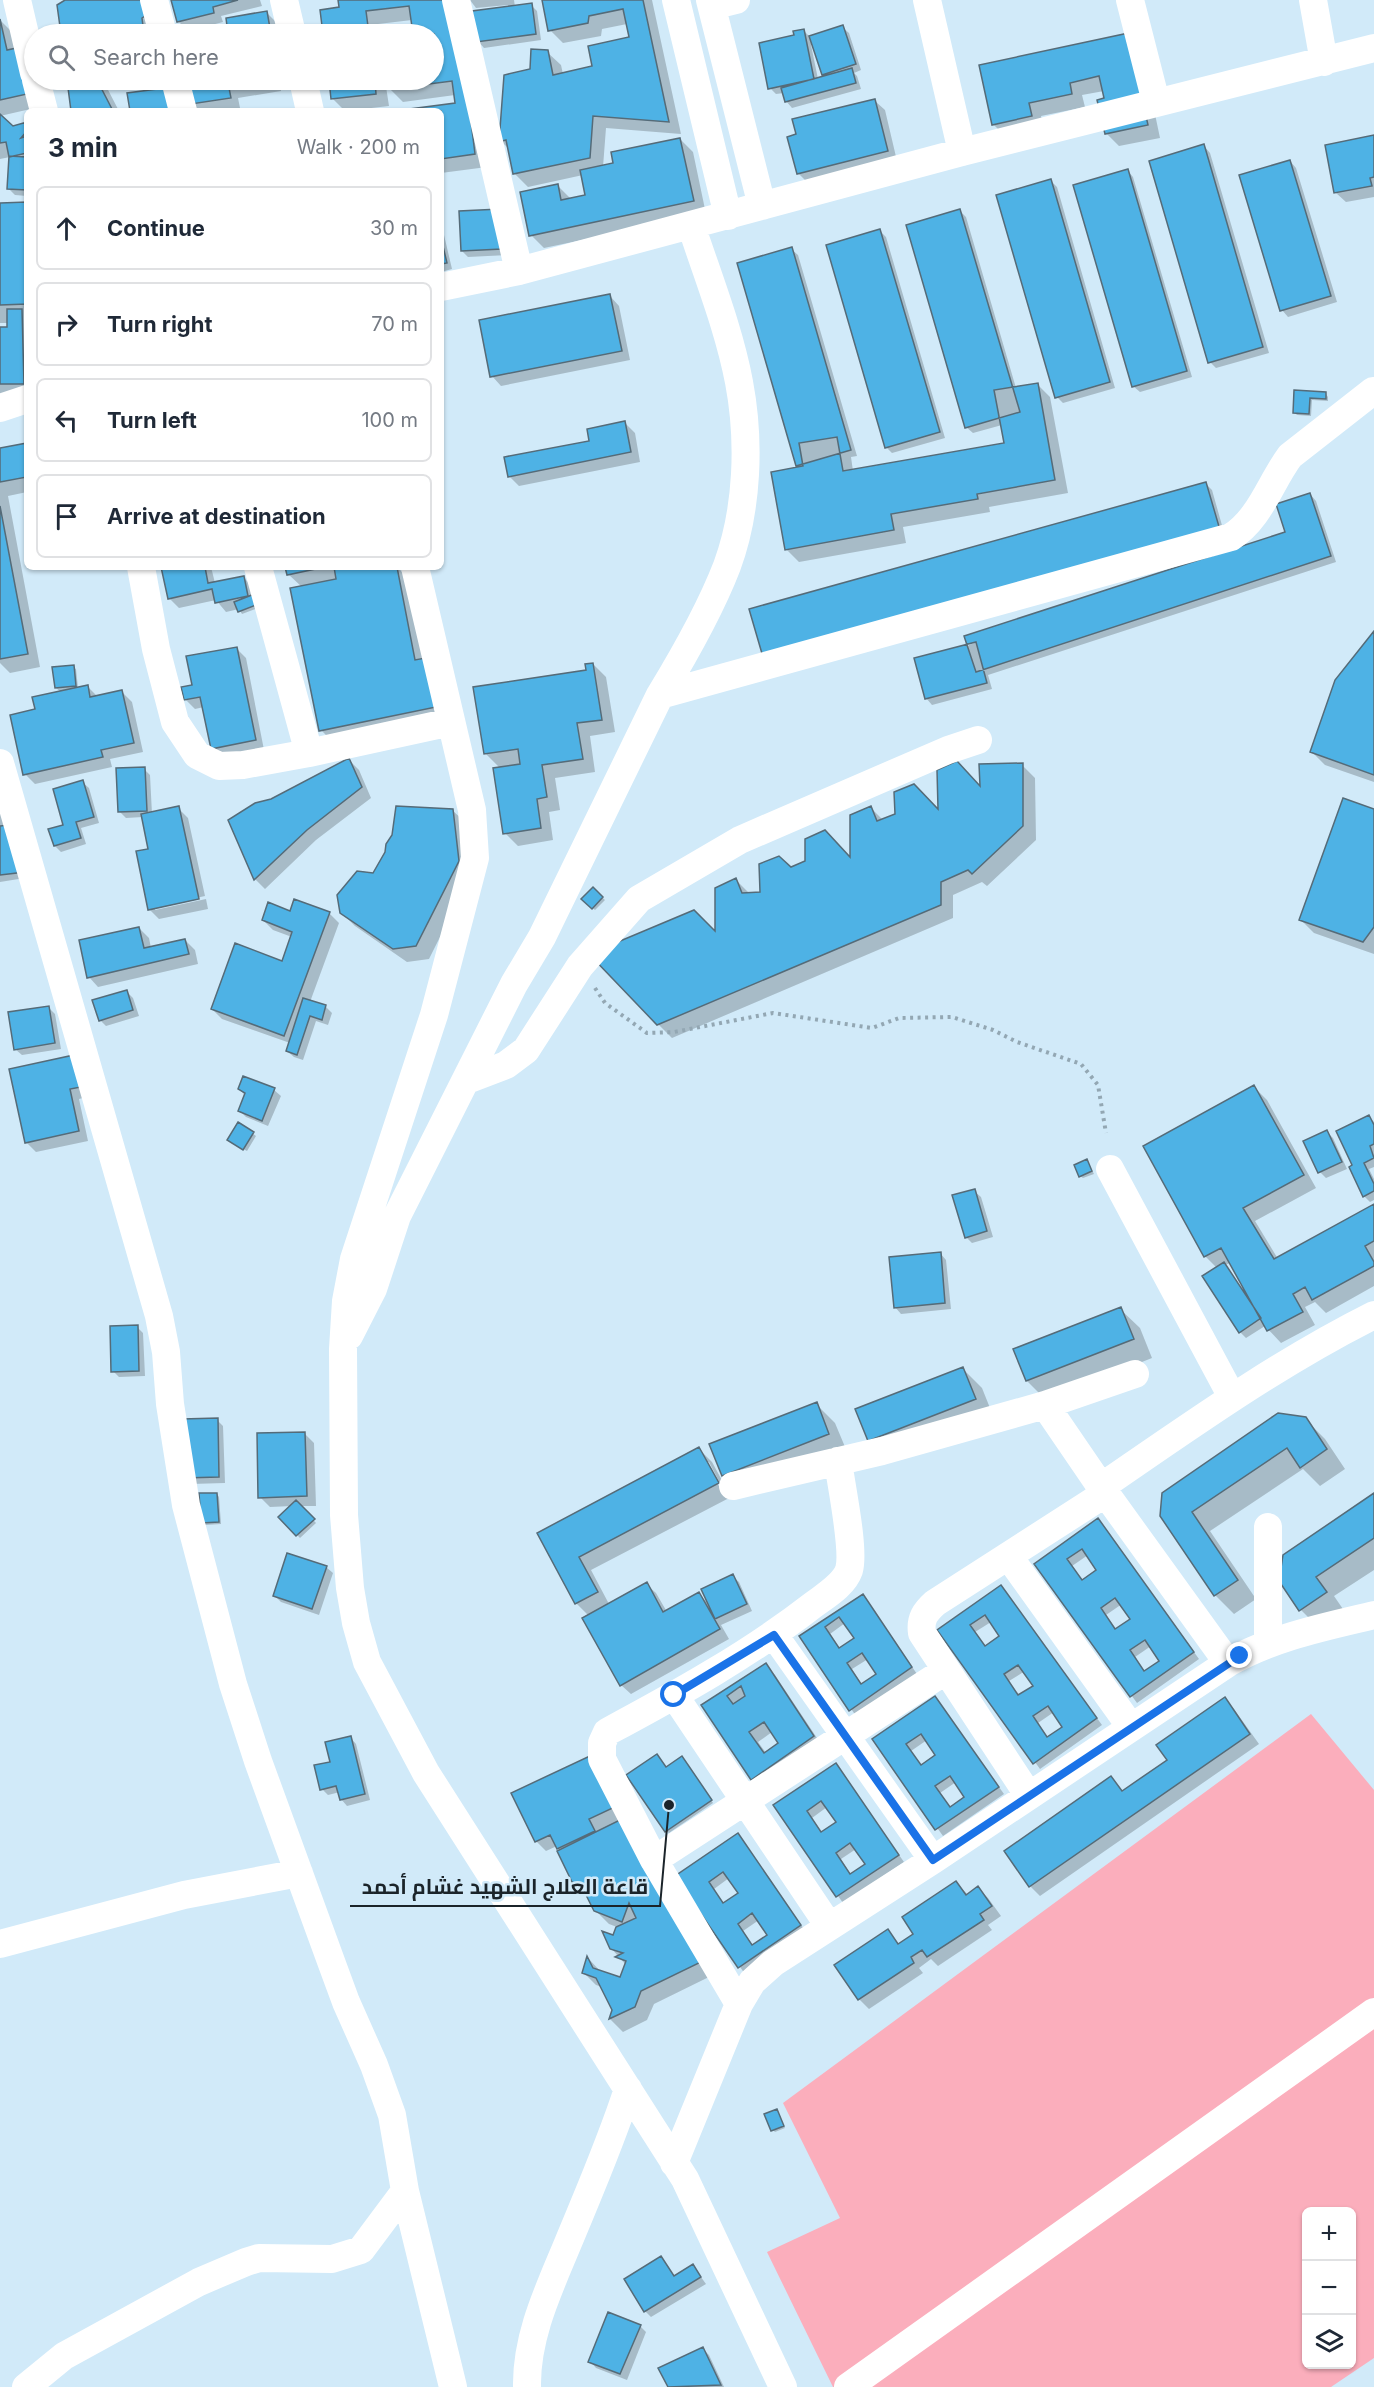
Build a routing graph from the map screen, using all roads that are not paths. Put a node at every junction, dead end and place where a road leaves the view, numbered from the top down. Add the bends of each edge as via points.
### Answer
1 (154, 0) edge
2 (284, 0) edge
3 (456, 0) edge
4 (676, 0) edge
5 (927, 0) edge
6 (1130, 0) edge
7 (1313, 0) edge
8 (719, 2) edge
9 (18, 5) edge
10 (160, 24) edge
11 (290, 24) edge
12 (24, 30) edge
13 (1374, 48) edge
14 (1324, 62) junction
15 (39, 90) edge
16 (178, 90) edge
17 (305, 90) edge
18 (1156, 102) junction
19 (43, 108) edge
20 (182, 108) edge
21 (309, 108) edge
22 (962, 152) junction
23 (762, 206) junction
24 (728, 216) junction
25 (691, 225) junction
26 (519, 271) junction
27 (444, 286) edge
28 (1373, 391) edge
29 (24, 400) edge
30 (0, 408) edge
31 (142, 570) edge
32 (259, 570) edge
33 (416, 570) edge
34 (660, 695) junction
35 (451, 722) junction
36 (978, 740) dead end
37 (309, 753) junction
38 (0, 763) edge
39 (467, 1080) junction
40 (1110, 1169) dead end
41 (1374, 1315) edge
42 (343, 1349) junction
43 (1135, 1374) dead end
44 (1232, 1397) junction
45 (1045, 1405) junction
46 (838, 1461) junction
47 (733, 1486) dead end
48 (1104, 1490) junction
49 (1268, 1527) dead end
50 (1009, 1557) junction
51 (1374, 1615) edge
52 (774, 1635) junction
53 (1268, 1643) junction
54 (1228, 1663) junction
55 (945, 1671) junction
56 (674, 1695) junction
57 (1131, 1727) junction
58 (844, 1736) junction
59 (1029, 1796) junction
60 (746, 1803) junction
61 (654, 1860) junction
62 (933, 1860) junction
63 (299, 1873) junction
64 (829, 1926) junction
65 (0, 1944) edge
66 (739, 2004) junction
67 (1374, 2012) edge
68 (628, 2089) junction
69 (674, 2163) junction
70 (405, 2191) junction
71 (26, 2387) edge
72 (453, 2387) edge
73 (527, 2387) edge
74 (783, 2387) edge
75 (849, 2387) edge

1 - 10 street
2 - 11 street
3 - 26 street
4 - 24 street
5 - 22 street
6 - 18 street
7 - 14 street
8 - 23 street
9 - 12 street
13 - 14 street
14 - 18 street
15 - 19 street
16 - 20 street
17 - 21 street
18 - 22 street
22 - 23 street
23 - 24 street
24 - 25 street
25 - 26 street
25 - 34 street via 738,380 745,447 743,481 728,564
26 - 27 street
28 - 34 street via 1290,456 1249,522 1231,537
29 - 30 street
31 - 37 street via 175,722 197,755 219,766
32 - 37 street
33 - 35 street
34 - 39 street
35 - 37 street
35 - 42 street via 472,810 476,858 434,1015 354,1259
36 - 39 street via 740,840 639,899 580,966 526,1050 506,1065
38 - 63 street via 159,1316 186,1504 233,1683
39 - 42 street via 397,1216 373,1289
40 - 44 street
41 - 44 street
42 - 68 street via 344,1515 350,1588 367,1662 426,1773
43 - 45 street
44 - 48 street
45 - 46 street
45 - 48 street
46 - 47 street
46 - 52 street via 849,1571 833,1590
48 - 50 street
48 - 54 street
49 - 53 street
50 - 55 street via 926,1610 922,1633
50 - 57 street
51 - 53 street
52 - 56 street
52 - 58 street
53 - 54 street
54 - 57 street
55 - 58 street
55 - 59 street
56 - 60 street
56 - 61 street via 607,1732 601,1751
57 - 59 street
58 - 60 street
58 - 62 street
59 - 62 street
60 - 61 street
60 - 64 street
61 - 66 street
62 - 64 street
63 - 65 street via 184,1894
63 - 70 street via 345,2002 392,2115
64 - 66 street via 759,1975
66 - 69 street
67 - 75 street
68 - 69 street
68 - 73 street via 532,2335
69 - 74 street
70 - 71 street via 361,2250 332,2259 259,2258 246,2262 200,2282 64,2355
70 - 72 street

